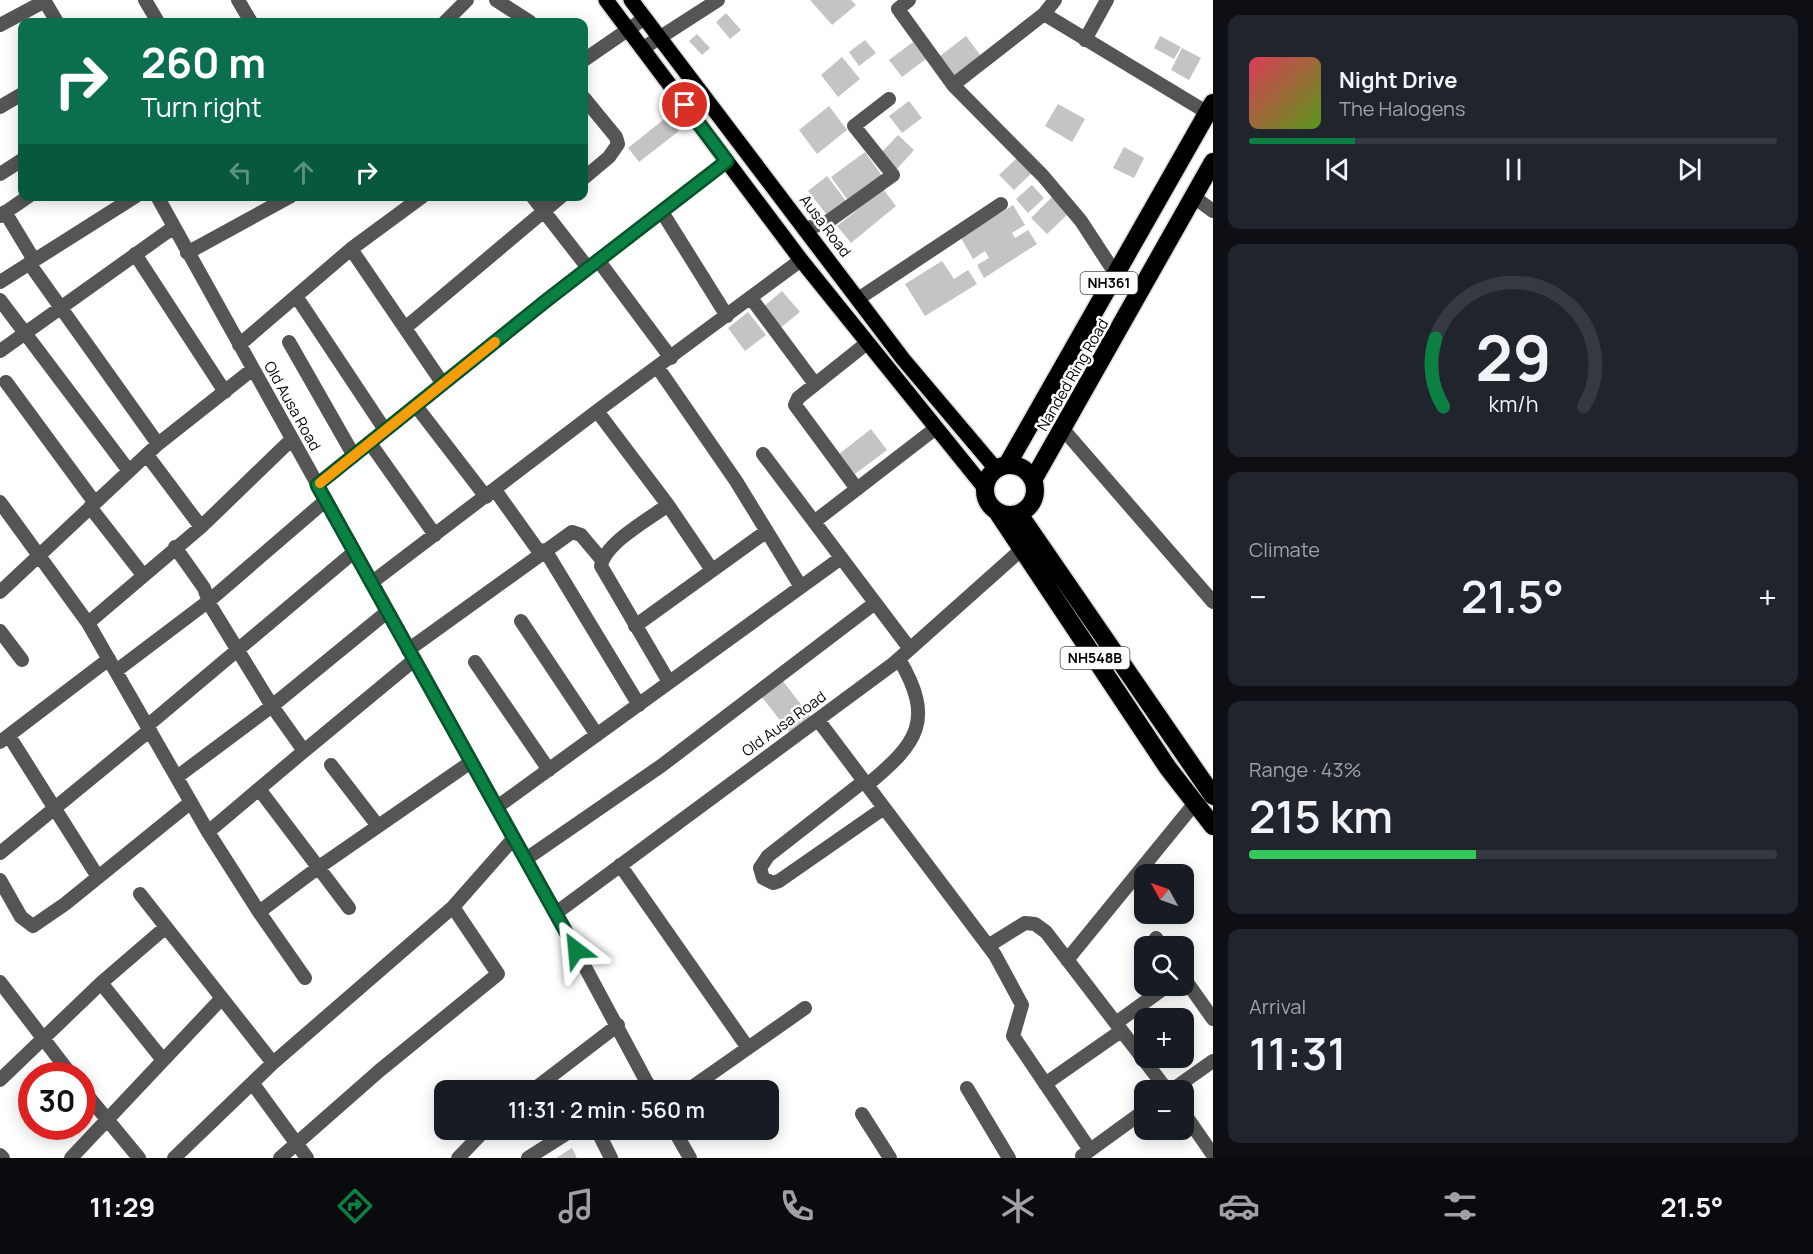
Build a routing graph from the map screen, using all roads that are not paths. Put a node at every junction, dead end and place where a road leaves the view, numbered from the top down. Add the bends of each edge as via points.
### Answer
1 (45, 0) edge
2 (145, 0) edge
3 (238, 0) edge
4 (467, 0) edge
5 (496, 0) edge
6 (606, 0) edge
7 (631, 0) edge
8 (718, 0) edge
9 (1055, 0) edge
10 (1107, 0) edge
11 (899, 3) edge
12 (1044, 14) junction
13 (55, 18) edge
14 (156, 18) edge
15 (248, 18) edge
16 (449, 18) edge
17 (521, 18) edge
18 (645, 18) junction
19 (0, 25) edge
20 (627, 29) junction
21 (660, 38) junction
22 (1084, 40) junction
23 (642, 49) junction
24 (588, 57) edge
25 (953, 85) junction
26 (18, 96) edge
27 (889, 99) dead end
28 (588, 103) edge
29 (0, 107) edge
30 (1210, 108) edge
31 (727, 161) junction
32 (1213, 162) edge
33 (18, 163) edge
34 (0, 174) edge
35 (588, 175) edge
36 (1194, 197) junction
37 (22, 201) edge
38 (128, 201) edge
39 (160, 201) edge
40 (282, 201) edge
41 (415, 201) edge
42 (536, 201) edge
43 (556, 201) edge
44 (1001, 204) dead end
45 (1213, 210) edge
46 (544, 211) junction
47 (662, 212) junction
48 (3, 214) edge
49 (174, 227) junction
50 (804, 229) junction
51 (351, 249) junction
52 (187, 253) junction
53 (135, 254) junction
54 (801, 260) junction
55 (32, 262) junction
56 (593, 264) junction
57 (1115, 273) junction
58 (0, 282) edge
59 (296, 296) junction
60 (751, 298) junction
61 (858, 299) junction
62 (0, 300) edge
63 (60, 307) junction
64 (727, 316) junction
65 (405, 328) junction
66 (24, 332) junction
67 (289, 342) dead end
68 (867, 342) junction
69 (238, 345) junction
70 (0, 351) edge
71 (671, 358) junction
72 (658, 368) junction
73 (253, 369) junction
74 (6, 382) dead end
75 (443, 384) junction
76 (815, 384) junction
77 (225, 392) junction
78 (416, 406) junction
79 (597, 411) junction
80 (936, 428) junction
81 (1062, 428) junction
82 (385, 430) junction
83 (291, 440) junction
84 (370, 443) junction
85 (158, 444) junction
86 (147, 454) junction
87 (763, 454) dead end
88 (354, 456) junction
89 (1001, 467) junction
90 (129, 471) junction
91 (1033, 480) junction
92 (317, 485) junction
93 (984, 487) junction
94 (857, 489) junction
95 (491, 493) junction
96 (326, 501) junction
97 (0, 502) edge
98 (92, 505) junction
99 (668, 505) junction
100 (998, 513) junction
101 (1018, 514) junction
102 (814, 522) junction
103 (201, 527) junction
104 (767, 531) junction
105 (435, 535) junction
106 (175, 547) junction
107 (1022, 549) junction
108 (354, 552) junction
109 (543, 552) junction
110 (38, 556) junction
111 (841, 558) junction
112 (602, 560) junction
113 (712, 570) junction
114 (143, 575) junction
115 (371, 583) junction
116 (801, 587) junction
117 (0, 592) edge
118 (210, 600) junction
119 (1213, 602) edge
120 (875, 603) junction
121 (387, 612) junction
122 (521, 621) dead end
123 (88, 623) junction
124 (635, 626) junction
125 (0, 631) edge
126 (237, 650) junction
127 (905, 654) junction
128 (411, 655) junction
129 (22, 660) dead end
130 (475, 662) dead end
131 (113, 665) junction
132 (669, 682) junction
133 (639, 705) junction
134 (272, 706) junction
135 (818, 720) junction
136 (148, 728) junction
137 (597, 735) junction
138 (4, 739) edge
139 (304, 751) junction
140 (471, 762) junction
141 (331, 765) dead end
142 (549, 770) junction
143 (177, 777) junction
144 (866, 783) junction
145 (259, 789) junction
146 (1213, 796) edge
147 (191, 802) junction
148 (1195, 803) junction
149 (496, 807) junction
150 (54, 808) junction
151 (884, 808) junction
152 (378, 826) junction
153 (1213, 826) edge
154 (208, 832) junction
155 (514, 838) junction
156 (0, 853) edge
157 (526, 859) junction
158 (620, 865) junction
159 (319, 867) junction
160 (98, 877) junction
161 (0, 879) edge
162 (140, 894) dead end
163 (453, 907) junction
164 (349, 908) dead end
165 (259, 912) junction
166 (556, 913) junction
167 (166, 927) junction
168 (988, 946) junction
169 (1067, 960) junction
170 (305, 978) dead end
171 (0, 982) edge
172 (101, 982) junction
173 (1194, 992) edge
174 (1155, 996) edge
175 (222, 998) junction
176 (805, 1008) dead end
177 (1213, 1019) edge
178 (618, 1025) junction
179 (1119, 1027) junction
180 (43, 1039) junction
181 (748, 1048) junction
182 (163, 1060) junction
183 (1213, 1061) edge
184 (61, 1062) edge
185 (273, 1063) junction
186 (0, 1080) edge
187 (547, 1080) edge
188 (646, 1080) edge
189 (702, 1080) edge
190 (1159, 1080) edge
191 (1186, 1080) edge
192 (253, 1084) junction
193 (1045, 1084) junction
194 (966, 1088) dead end
195 (96, 1106) edge
196 (862, 1114) dead end
197 (1134, 1118) edge
198 (107, 1119) junction
199 (1194, 1127) edge
200 (475, 1140) edge
201 (556, 1140) edge
202 (602, 1140) edge
203 (680, 1140) edge
204 (297, 1141) junction
205 (1007, 1154) edge
206 (1213, 1155) edge
207 (1083, 1156) edge
208 (71, 1158) edge
209 (139, 1158) edge
210 (174, 1158) edge
211 (280, 1158) edge
212 (307, 1158) edge
213 (458, 1158) edge
214 (528, 1158) edge
215 (611, 1158) edge
216 (690, 1158) edge
217 (890, 1158) edge
218 (992, 1158) edge

1 - 13 street
1 - 19 street
2 - 14 street
3 - 15 street
4 - 16 street
5 - 17 street
6 - 20 main road
7 - 18 main road, Ausa Road
8 - 21 street
9 - 12 street
10 - 22 street
11 - 25 street
12 - 22 street
12 - 25 street
18 - 20 street
18 - 21 main road, Ausa Road
20 - 23 main road
20 - 24 street
21 - 23 street
21 - 50 main road, Ausa Road
22 - 30 street
23 - 31 main road
25 - 57 street via 1043,176 1081,221
26 - 29 street
27 - 50 street via 854,126 893,175 825,223
28 - 35 street via 618,144
30 - 57 highway, NH361
31 - 47 street
31 - 54 main road
32 - 36 highway, Nanded Ring Road / NH361
33 - 34 street
36 - 45 street
36 - 81 highway, Nanded Ring Road / NH361
37 - 48 street
38 - 55 street
39 - 49 street, Old Ausa Road
40 - 52 street
41 - 51 street
42 - 46 street
43 - 46 street
44 - 61 street
46 - 56 street
46 - 65 street
47 - 56 street
47 - 64 street
48 - 55 street
49 - 52 street, Old Ausa Road
49 - 53 street
50 - 61 main road, Ausa Road
51 - 59 street
51 - 65 street
52 - 69 street, Old Ausa Road
53 - 63 street
53 - 77 street
54 - 60 street
54 - 68 main road
55 - 58 street
55 - 63 street
56 - 71 street
56 - 75 street
57 - 89 highway, NH361
59 - 69 street
59 - 82 street
60 - 64 street
60 - 76 street
61 - 89 main road, Ausa Road via 903,359
62 - 66 street
63 - 66 street
63 - 85 street
64 - 71 street
65 - 75 street
66 - 70 street
66 - 90 street
67 - 88 street
68 - 76 street
68 - 80 main road
69 - 73 street, Old Ausa Road
71 - 72 street
72 - 79 street
72 - 104 street
73 - 77 street
73 - 83 street, Old Ausa Road
74 - 98 street
75 - 78 street
76 - 94 street via 795,402 796,410
77 - 85 street
78 - 82 street
78 - 95 street
79 - 95 street
79 - 99 street
80 - 93 main road
80 - 94 street
81 - 91 highway, Nanded Ring Road / NH361
81 - 119 street
82 - 84 street
83 - 92 street, Old Ausa Road
83 - 103 street
84 - 88 street
84 - 105 street
85 - 86 street
86 - 90 street
86 - 103 street
87 - 102 street
88 - 92 street
89 - 91 highway, Ausa Road via 1017,466
89 - 93 highway via 988,476
90 - 98 street
91 - 101 highway via 1033,500
92 - 96 street, Old Ausa Road
93 - 100 highway via 990,507
94 - 102 street
95 - 105 street
95 - 109 street
96 - 108 street, Old Ausa Road
96 - 118 street
97 - 110 street
98 - 110 street
98 - 114 street
99 - 112 street via 617,542
99 - 113 street
100 - 101 highway
100 - 107 highway
101 - 146 highway
102 - 111 street
103 - 106 street
104 - 113 street
104 - 116 street
105 - 115 street
106 - 114 street
106 - 118 street
107 - 127 street, Old Ausa Road
107 - 148 highway, NH548B
108 - 115 street, Old Ausa Road
108 - 126 street
109 - 112 street via 576,532
109 - 128 street
109 - 133 street
110 - 117 street
110 - 123 street
111 - 116 street
111 - 120 street
112 - 124 street via 603,574
113 - 124 street
114 - 123 street
115 - 121 street, Old Ausa Road
116 - 132 street
118 - 126 street
118 - 131 street
120 - 127 street
120 - 157 street via 661,766
121 - 128 street, Old Ausa Road
121 - 134 street
122 - 137 street
123 - 131 street
124 - 132 street
125 - 129 street
126 - 134 street
126 - 136 street
127 - 135 street, Old Ausa Road
127 - 144 street via 915,685 920,722 894,763
128 - 139 street
128 - 140 street, Old Ausa Road
130 - 142 street
131 - 136 street
131 - 138 street
132 - 133 street
133 - 137 street
134 - 139 street
134 - 143 street
135 - 144 street
135 - 158 street, Old Ausa Road
136 - 143 street
136 - 150 street
137 - 142 street
138 - 150 street
139 - 145 street
140 - 149 street, Old Ausa Road
140 - 152 street
141 - 152 street
142 - 149 street
143 - 147 street
144 - 151 street
144 - 151 street via 774,850 760,868 763,878 773,883 779,881
145 - 154 street
145 - 159 street
147 - 154 street
147 - 160 street
148 - 153 highway, NH548B
148 - 169 street
149 - 155 street, Old Ausa Road
150 - 156 street
150 - 160 street
151 - 168 street
152 - 159 street
154 - 165 street
155 - 157 street, Old Ausa Road
155 - 163 street
157 - 166 street, Old Ausa Road
158 - 166 street, Old Ausa Road
158 - 181 street
159 - 164 street
159 - 165 street
160 - 161 street via 33,926 21,918
162 - 167 street
163 - 185 street
163 - 204 street via 498,974
165 - 170 street
166 - 178 street, Old Ausa Road
167 - 172 street
167 - 175 street
168 - 169 street via 1025,922 1046,932
168 - 193 street via 1022,1005 1013,1036
169 - 179 street
171 - 180 street
172 - 180 street
172 - 182 street
173 - 177 street
174 - 179 street
175 - 182 street
175 - 185 street
176 - 181 street
178 - 187 street
178 - 188 street, Old Ausa Road
179 - 190 street
179 - 193 street
180 - 184 street
180 - 186 street
181 - 189 street
182 - 198 street
183 - 191 street
185 - 192 street
192 - 204 street
192 - 210 street
193 - 207 street
194 - 205 street
195 - 198 street
196 - 217 street
197 - 207 street
198 - 208 street
198 - 209 street
199 - 206 street
200 - 213 street
201 - 214 street
202 - 215 street
203 - 216 street
204 - 211 street
204 - 212 street
205 - 218 street

